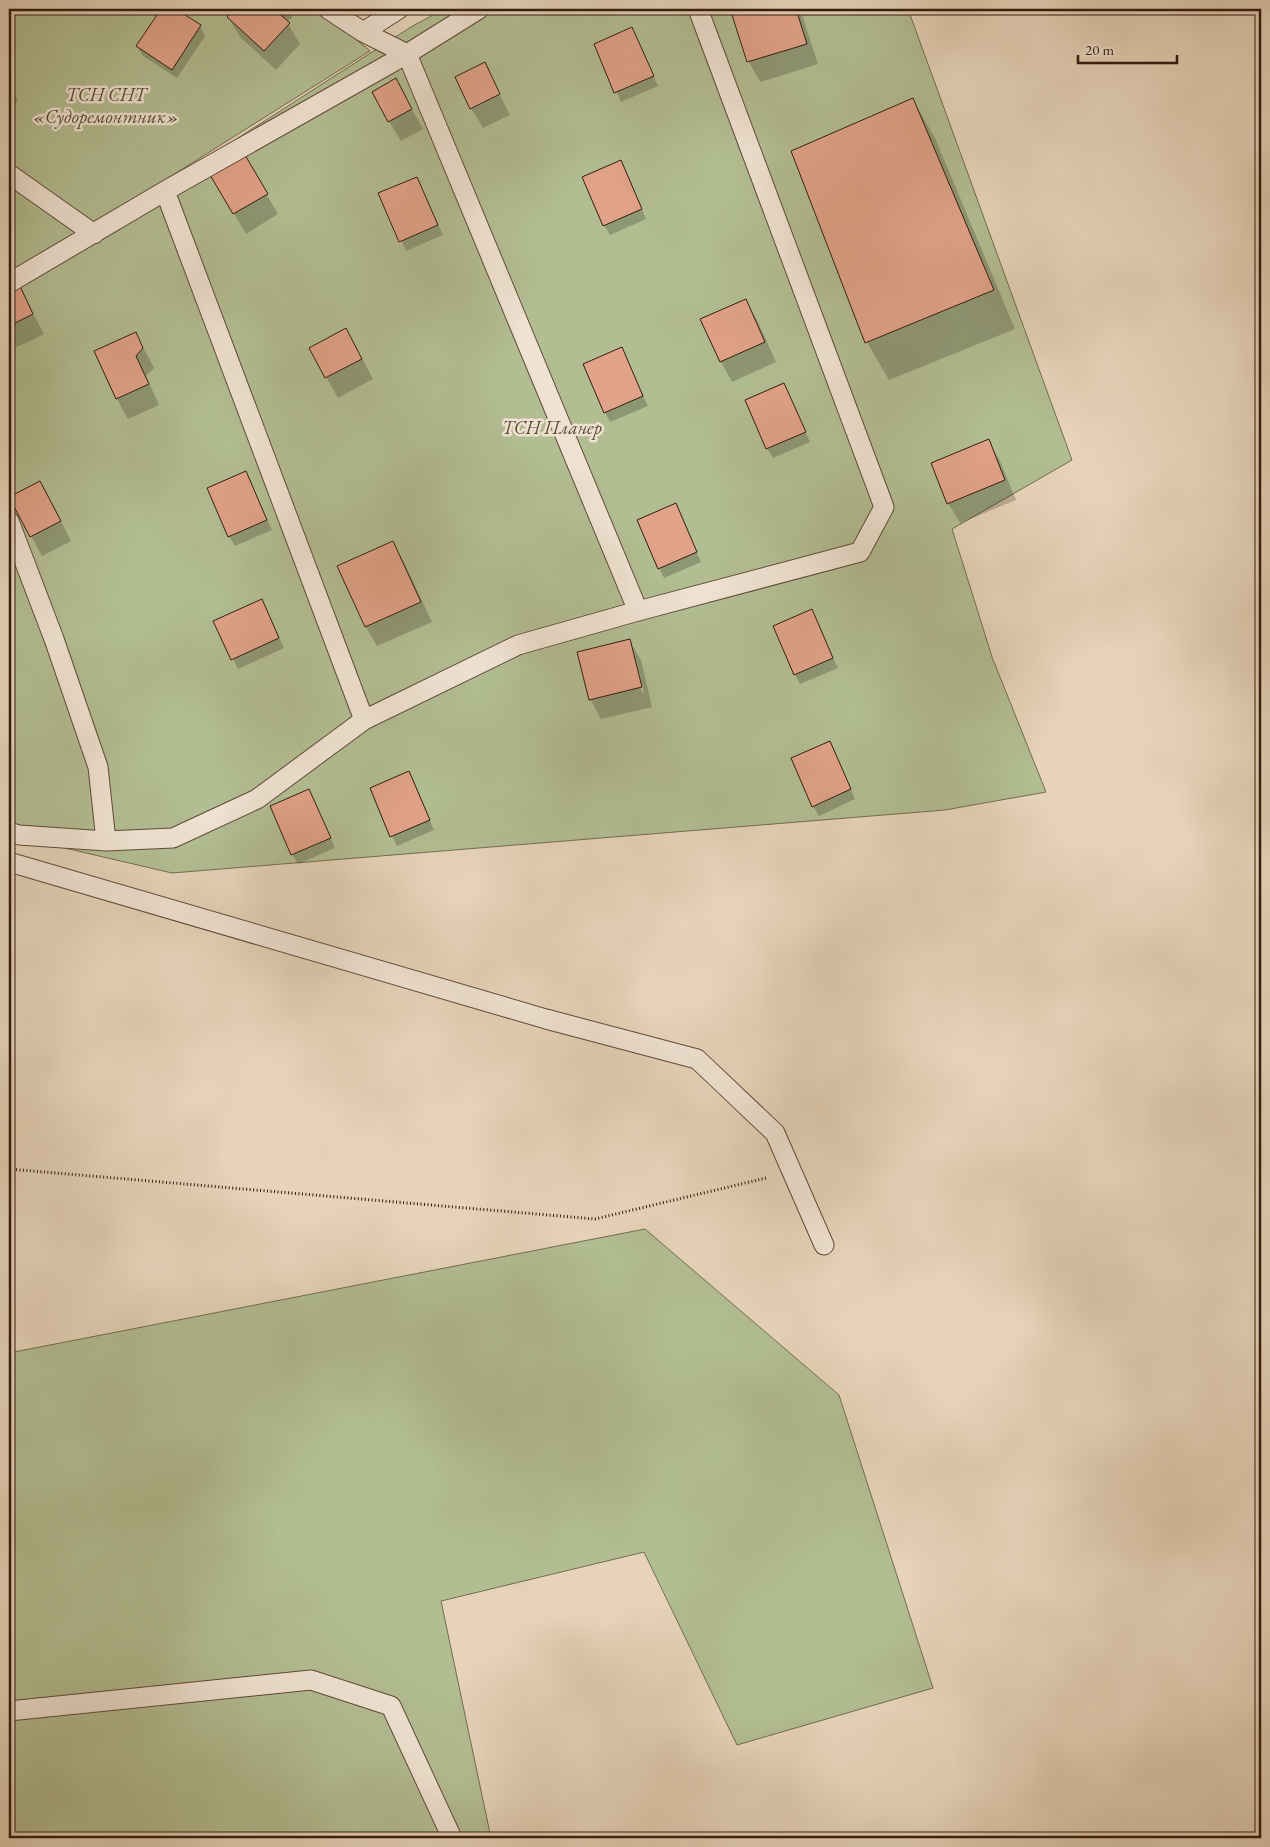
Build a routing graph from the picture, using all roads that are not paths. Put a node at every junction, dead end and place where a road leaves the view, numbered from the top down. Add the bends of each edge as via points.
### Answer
1 (328, 9) edge
2 (400, 9) edge
3 (479, 9) edge
4 (698, 9) edge
5 (363, 32) junction
6 (407, 54) junction
7 (9, 174) edge
8 (165, 191) junction
9 (94, 234) junction
10 (9, 283) edge
11 (9, 521) edge
12 (638, 611) junction
13 (364, 720) junction
14 (9, 832) edge
15 (106, 841) junction
16 (9, 862) edge
17 (824, 1245) dead end
18 (9, 1711) edge
19 (452, 1838) edge

1 - 5 lane
2 - 5 lane
3 - 6 lane
4 - 12 lane via 884,507 860,552
5 - 6 lane
6 - 8 lane
6 - 12 lane
7 - 9 lane
8 - 9 lane
8 - 13 lane
9 - 10 lane
11 - 15 lane via 98,768
12 - 13 lane via 518,645
13 - 15 lane via 257,799 173,838
14 - 15 lane
16 - 17 lane via 546,1019 697,1059 775,1134
18 - 19 lane via 311,1680 391,1706

